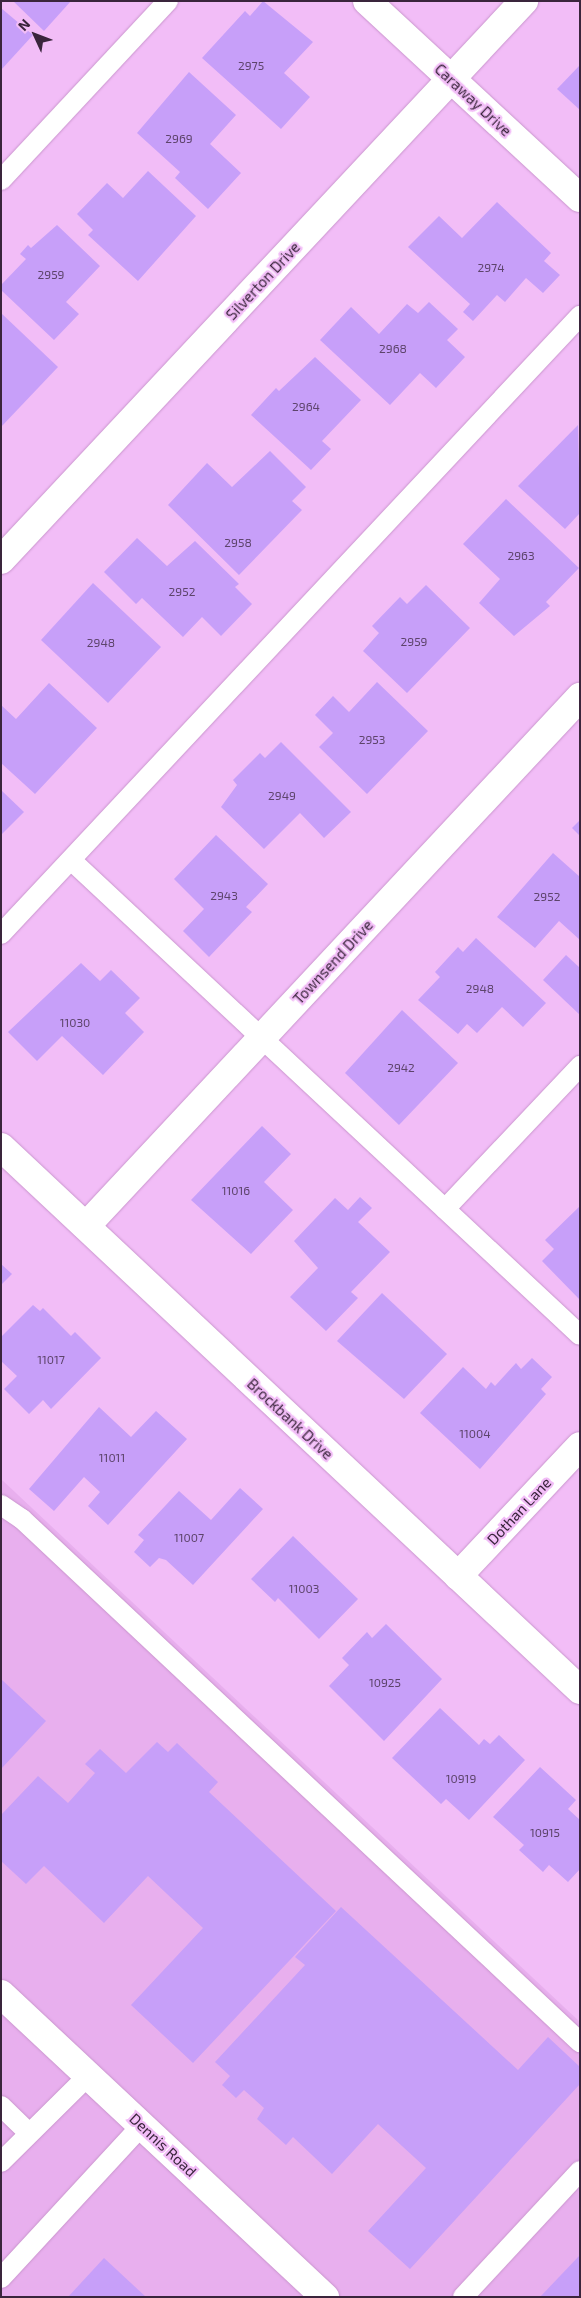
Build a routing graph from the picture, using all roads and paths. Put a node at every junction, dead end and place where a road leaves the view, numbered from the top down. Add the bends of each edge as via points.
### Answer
1 (168, 1) edge
2 (367, 1) edge
3 (524, 1) edge
4 (451, 80) junction
5 (1, 180) edge
6 (580, 198) edge
7 (580, 316) edge
8 (1, 560) edge
9 (580, 697) edge
10 (71, 860) junction
11 (1, 934) edge
12 (262, 1039) junction
13 (580, 1066) edge
14 (1, 1147) edge
15 (445, 1209) junction
16 (86, 1226) junction
17 (580, 1335) edge
18 (580, 1446) edge
19 (1, 1505) edge
20 (458, 1576) junction
21 (580, 1690) edge
22 (1, 1994) edge
23 (580, 2042) edge
24 (88, 2076) junction
25 (1, 2106) edge
26 (142, 2125) junction
27 (29, 2133) junction
28 (1, 2162) edge
29 (580, 2171) edge
30 (1, 2278) edge
31 (325, 2297) edge
32 (463, 2297) edge

1 - 5 lane
2 - 4 street, Caraway Drive
3 - 4 street, Silverton Drive
4 - 6 street, Caraway Drive
4 - 8 street, Silverton Drive
7 - 10 lane
9 - 12 street, Townsend Drive
10 - 11 lane
10 - 12 lane
12 - 15 lane
12 - 16 street, Townsend Drive
13 - 15 lane
14 - 16 street, Brockbank Drive
15 - 17 lane
16 - 20 street, Brockbank Drive
18 - 20 street, Dothan Lane
19 - 23 lane via 22,1518
20 - 21 street, Brockbank Drive
22 - 24 street, Dennis Road
24 - 26 street, Dennis Road
24 - 27 lane
25 - 27 lane
26 - 30 lane
26 - 31 street, Dennis Road
27 - 28 lane
29 - 32 lane

